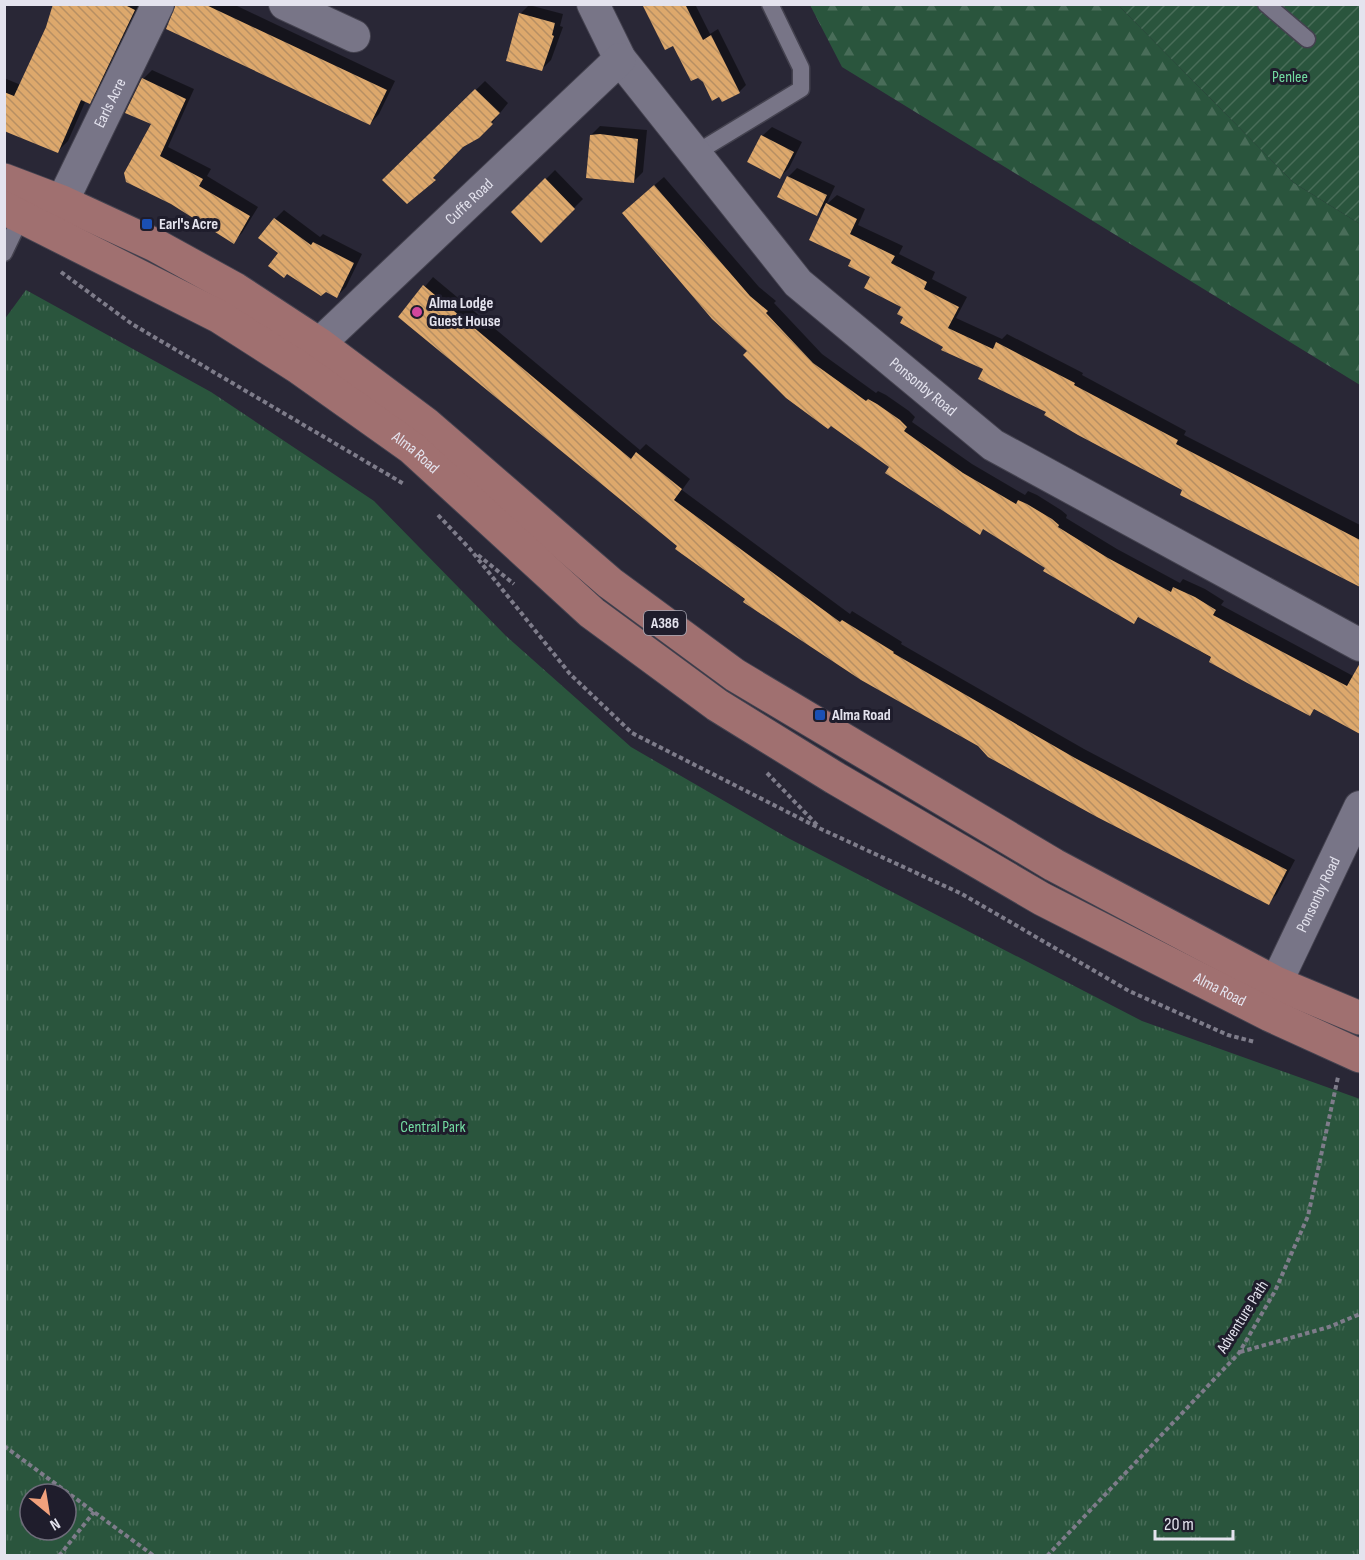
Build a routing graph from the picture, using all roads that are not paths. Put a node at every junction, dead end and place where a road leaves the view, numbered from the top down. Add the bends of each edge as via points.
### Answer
1 (158, 4) edge
2 (285, 4) edge
3 (593, 4) edge
4 (770, 4) edge
5 (1266, 4) edge
6 (354, 36) dead end
7 (1307, 39) dead end
8 (620, 59) junction
9 (696, 153) junction
10 (4, 180) edge
11 (62, 202) junction
12 (13, 212) edge
13 (4, 253) edge
14 (319, 344) junction
15 (1360, 645) edge
16 (1360, 807) edge
17 (1276, 983) junction
18 (1360, 1018) edge
19 (1360, 1056) edge

1 - 11 street, Earls Acre
2 - 6 street
3 - 8 street, Ponsonby Road
4 - 9 lane via 801,68 801,88
5 - 7 lane
8 - 9 street, Ponsonby Road
8 - 14 street, Cuffe Road
9 - 15 street, Ponsonby Road via 798,283 993,445
10 - 11 main road, Alma Road / A386
11 - 14 main road, Alma Road / A386 via 236,289
12 - 13 lane
12 - 19 main road, Alma Road / A386 via 220,317 298,367 412,448 592,613 717,705 1042,899
14 - 17 main road, Alma Road / A386 via 426,424 610,583 735,675 1054,865
16 - 17 street, Ponsonby Road
17 - 18 main road, Alma Road / A386

